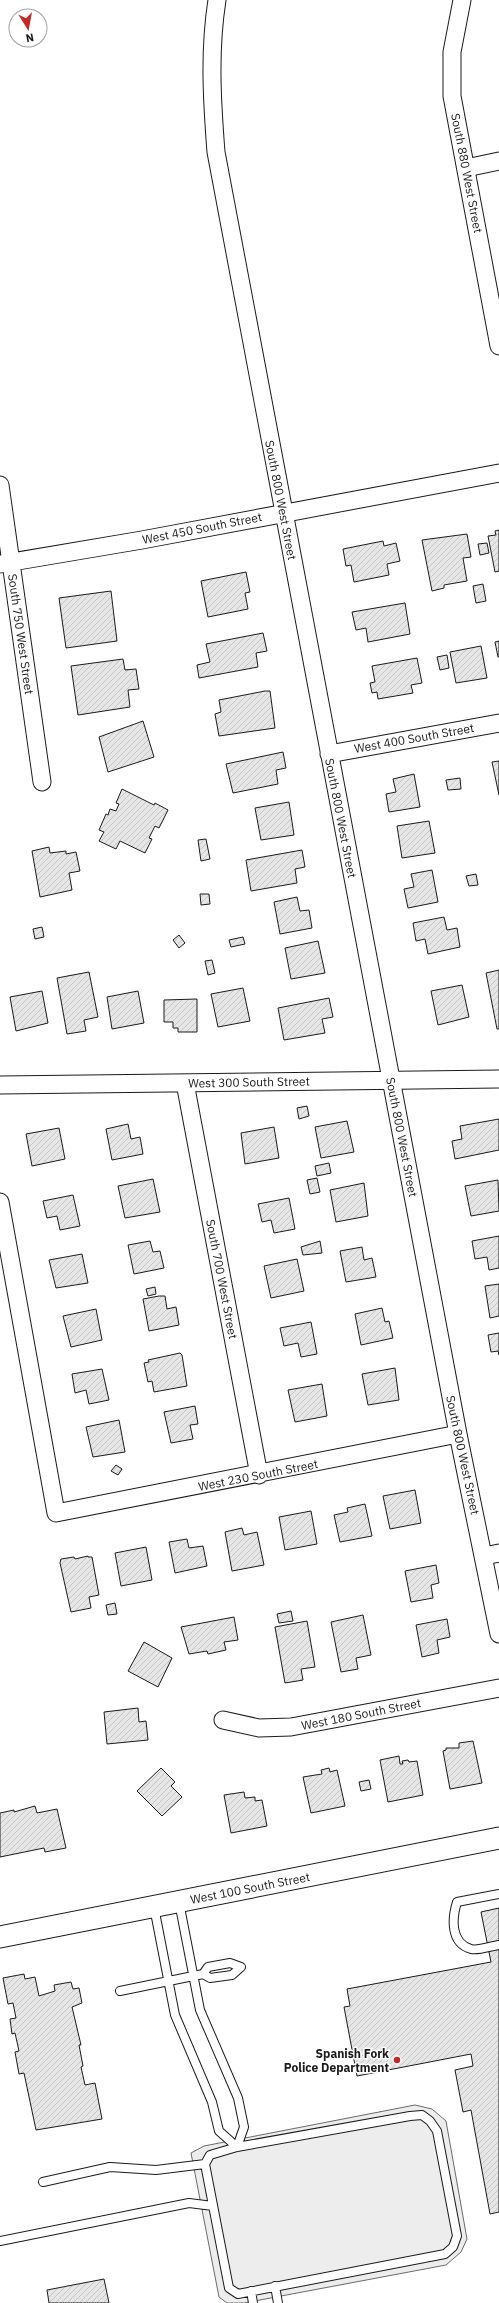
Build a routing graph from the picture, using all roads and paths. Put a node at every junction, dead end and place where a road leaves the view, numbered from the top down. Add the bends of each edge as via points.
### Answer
1 (217, 0) edge
2 (462, 0) edge
3 (499, 161) edge
4 (466, 168) junction
5 (499, 346) edge
6 (499, 472) edge
7 (0, 485) edge
8 (283, 512) junction
9 (5, 563) edge
10 (499, 723) edge
11 (329, 754) junction
12 (42, 782) dead end
13 (499, 1079) edge
14 (391, 1081) junction
15 (185, 1083) junction
16 (0, 1085) edge
17 (0, 1202) edge
18 (458, 1434) junction
19 (259, 1475) junction
20 (492, 1555) edge
21 (499, 1634) edge
22 (499, 1688) edge
23 (223, 1720) dead end
24 (499, 1838) edge
25 (499, 1894) edge
26 (178, 1902) junction
27 (154, 1907) junction
28 (0, 1937) edge
29 (499, 1945) edge
30 (203, 1974) dead end
31 (193, 1976) junction
32 (168, 1981) junction
33 (120, 1991) dead end
34 (237, 2147) junction
35 (205, 2164) junction
36 (43, 2182) dead end
37 (213, 2206) junction
38 (0, 2240) edge
39 (275, 2286) junction
40 (251, 2291) junction
41 (253, 2303) edge
42 (278, 2303) edge

1 - 8 street, South 800 West Street via 213,25 211,87 216,152
2 - 4 street, South 880 West Street via 452,52 452,96
3 - 4 street
4 - 5 street, South 880 West Street
6 - 8 street, West 450 South Street
7 - 9 street, South 750 West Street
8 - 9 street, West 450 South Street via 142,540
8 - 11 street, South 800 West Street
9 - 12 street, South 750 West Street
10 - 11 street, West 400 South Street
11 - 14 street, South 800 West Street
13 - 14 street, West 300 South Street
14 - 15 street, West 300 South Street
14 - 18 street, South 800 West Street
15 - 16 street, West 300 South Street
15 - 19 street, South 700 West Street
17 - 19 street, West 230 South Street via 56,1513
18 - 19 street, West 230 South Street
18 - 20 street, South 800 West Street
20 - 21 street, South 800 West Street
22 - 23 street, West 180 South Street via 291,1727 259,1728
24 - 26 street, West 100 South Street
25 - 29 lane via 457,1902 453,1916 456,1936 463,1945 472,1950
26 - 27 street, West 100 South Street
26 - 31 lane
27 - 28 street, West 100 South Street
27 - 32 lane
30 - 31 lane
31 - 32 lane
31 - 34 lane via 200,2010 238,2098 244,2127
32 - 33 lane
32 - 34 lane via 175,2015 212,2102 219,2131
34 - 35 lane via 210,2155
34 - 39 lane via 410,2116 422,2116 430,2121 437,2131 457,2236 453,2247 445,2254
35 - 36 lane via 156,2170 110,2167
35 - 37 lane
37 - 38 lane via 189,2203
37 - 40 lane via 229,2288 238,2294
39 - 40 lane
39 - 42 lane
40 - 41 lane

